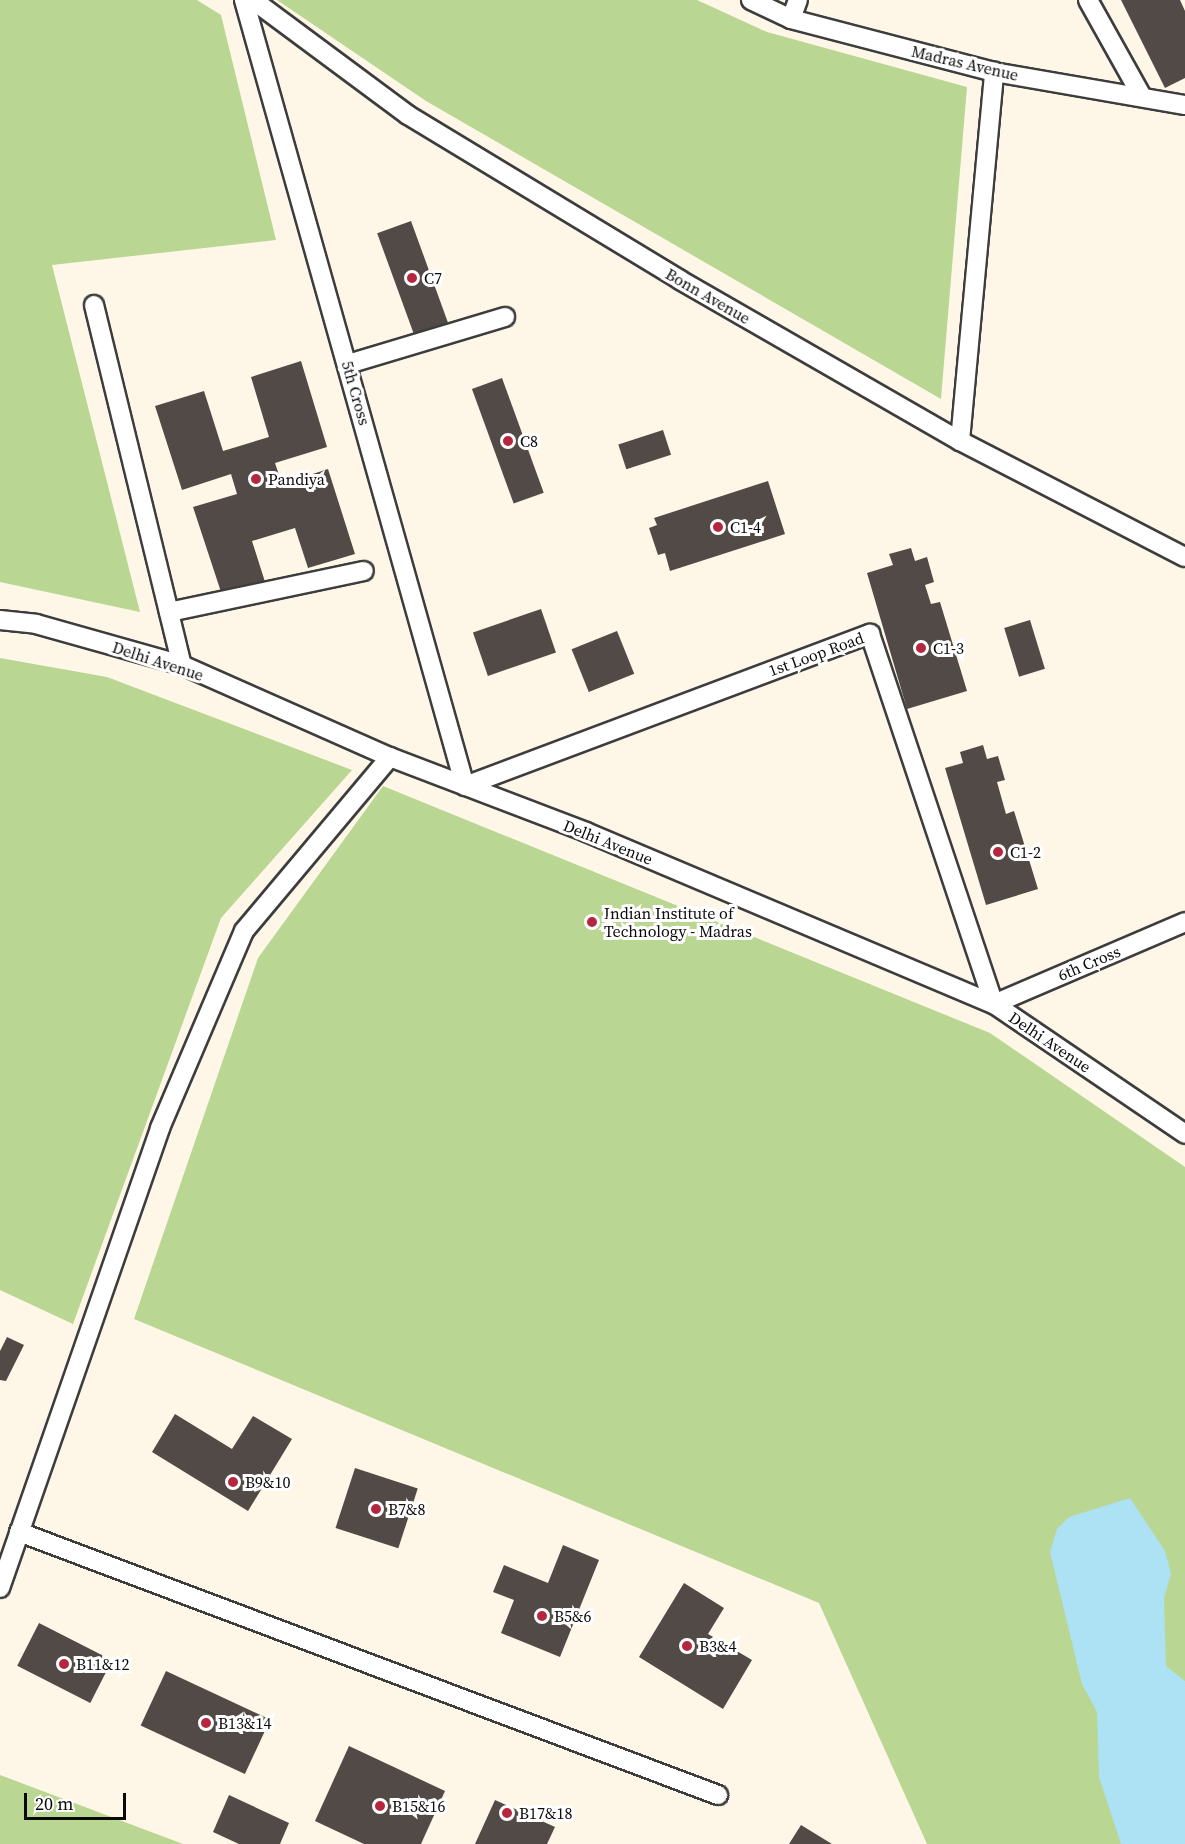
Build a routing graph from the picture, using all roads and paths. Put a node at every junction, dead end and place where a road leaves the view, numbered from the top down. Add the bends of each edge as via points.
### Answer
1 (244, 0) edge
2 (253, 0) edge
3 (751, 0) edge
4 (798, 0) edge
5 (1088, 0) edge
6 (791, 19) junction
7 (994, 72) junction
8 (1141, 95) junction
9 (1185, 105) edge
10 (94, 305) dead end
11 (506, 317) dead end
12 (348, 364) junction
13 (960, 441) junction
14 (1185, 557) edge
15 (364, 571) dead end
16 (169, 612) junction
17 (0, 620) edge
18 (182, 665) junction
19 (390, 758) junction
20 (465, 786) junction
21 (1185, 922) edge
22 (994, 1004) junction
23 (1185, 1134) edge
24 (19, 1532) junction
25 (0, 1588) edge
26 (718, 1795) dead end

1 - 12 lane, 5th Cross
2 - 13 lane, Bonn Avenue via 408,115 680,280
3 - 6 lane, Madras Avenue
4 - 6 lane
5 - 8 lane
6 - 7 lane, Madras Avenue
7 - 8 lane, Madras Avenue
7 - 13 lane
8 - 9 lane, Madras Avenue
10 - 16 lane
11 - 12 lane
12 - 20 lane, 5th Cross
13 - 14 lane, Bonn Avenue
15 - 16 lane
16 - 18 lane
17 - 18 lane, Delhi Avenue via 36,624
18 - 19 lane, Delhi Avenue
19 - 20 lane, Delhi Avenue
19 - 24 lane via 244,931 160,1128
20 - 22 lane, Delhi Avenue
20 - 22 lane, 1st Loop Road via 870,634
21 - 22 lane, 6th Cross
22 - 23 lane, Delhi Avenue
24 - 25 lane
24 - 26 lane

